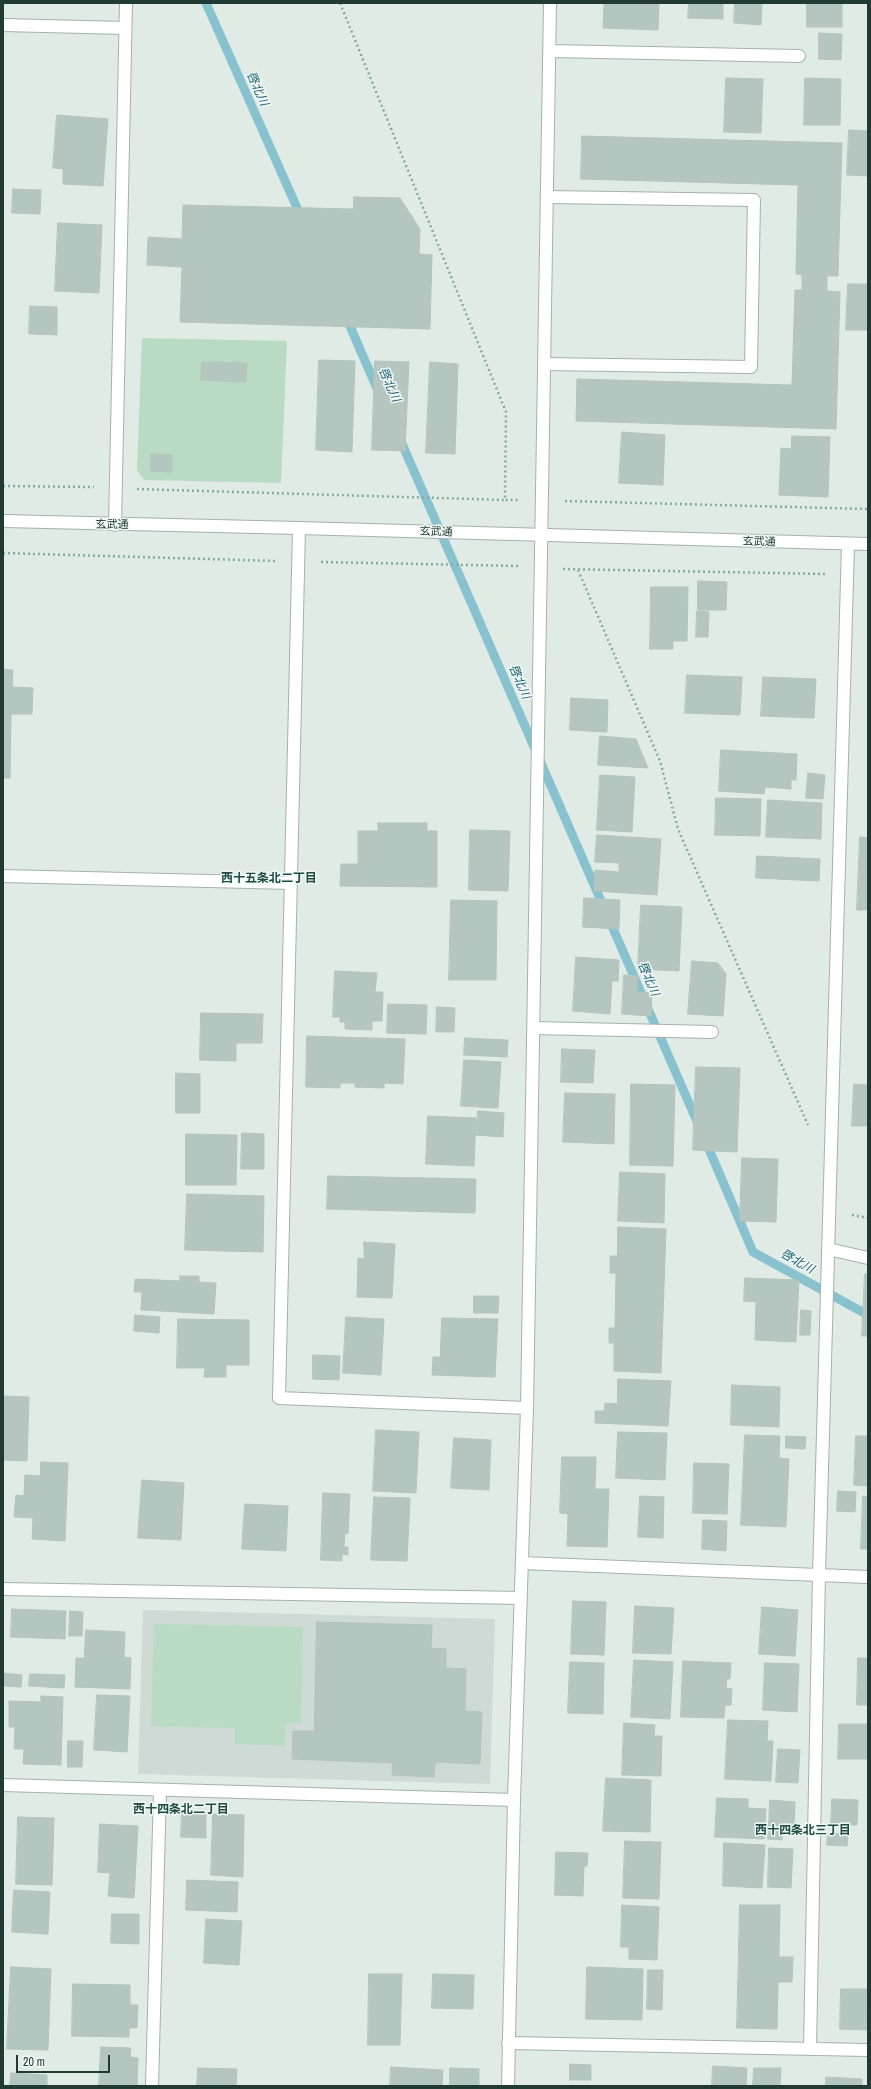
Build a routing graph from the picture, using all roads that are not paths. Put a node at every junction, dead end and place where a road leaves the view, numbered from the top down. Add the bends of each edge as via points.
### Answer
1 (126, 3) edge
2 (550, 3) edge
3 (3, 25) edge
4 (125, 28) junction
5 (550, 51) junction
6 (799, 56) dead end
7 (547, 197) junction
8 (544, 364) junction
9 (3, 521) edge
10 (115, 525) junction
11 (299, 528) junction
12 (540, 535) junction
13 (848, 544) junction
14 (868, 544) edge
15 (3, 876) edge
16 (292, 883) junction
17 (534, 1028) junction
18 (712, 1032) dead end
19 (828, 1249) junction
20 (868, 1258) edge
21 (527, 1408) junction
22 (522, 1563) junction
23 (819, 1575) junction
24 (868, 1577) edge
25 (3, 1589) edge
26 (521, 1598) junction
27 (3, 1785) edge
28 (160, 1790) junction
29 (514, 1800) junction
30 (508, 2043) junction
31 (810, 2048) junction
32 (868, 2050) edge
33 (152, 2086) edge
34 (508, 2086) edge

1 - 4 street
2 - 5 street
3 - 4 street
4 - 10 street
5 - 6 street
5 - 7 street
7 - 8 street
7 - 8 street via 754,200 751,368
8 - 12 street
9 - 10 street, 玄武通
10 - 11 street, 玄武通
11 - 12 street, 玄武通
11 - 16 street
12 - 13 street, 玄武通
12 - 17 street
13 - 14 street, 玄武通
13 - 19 street
15 - 16 street
16 - 21 street via 279,1398
17 - 18 street
17 - 21 street
19 - 20 street
19 - 23 street
21 - 22 street
22 - 23 street
22 - 26 street
23 - 24 street
23 - 31 street
25 - 26 street
26 - 29 street
27 - 28 street
28 - 29 street
28 - 33 street
29 - 30 street
30 - 31 street
30 - 34 street
31 - 32 street

